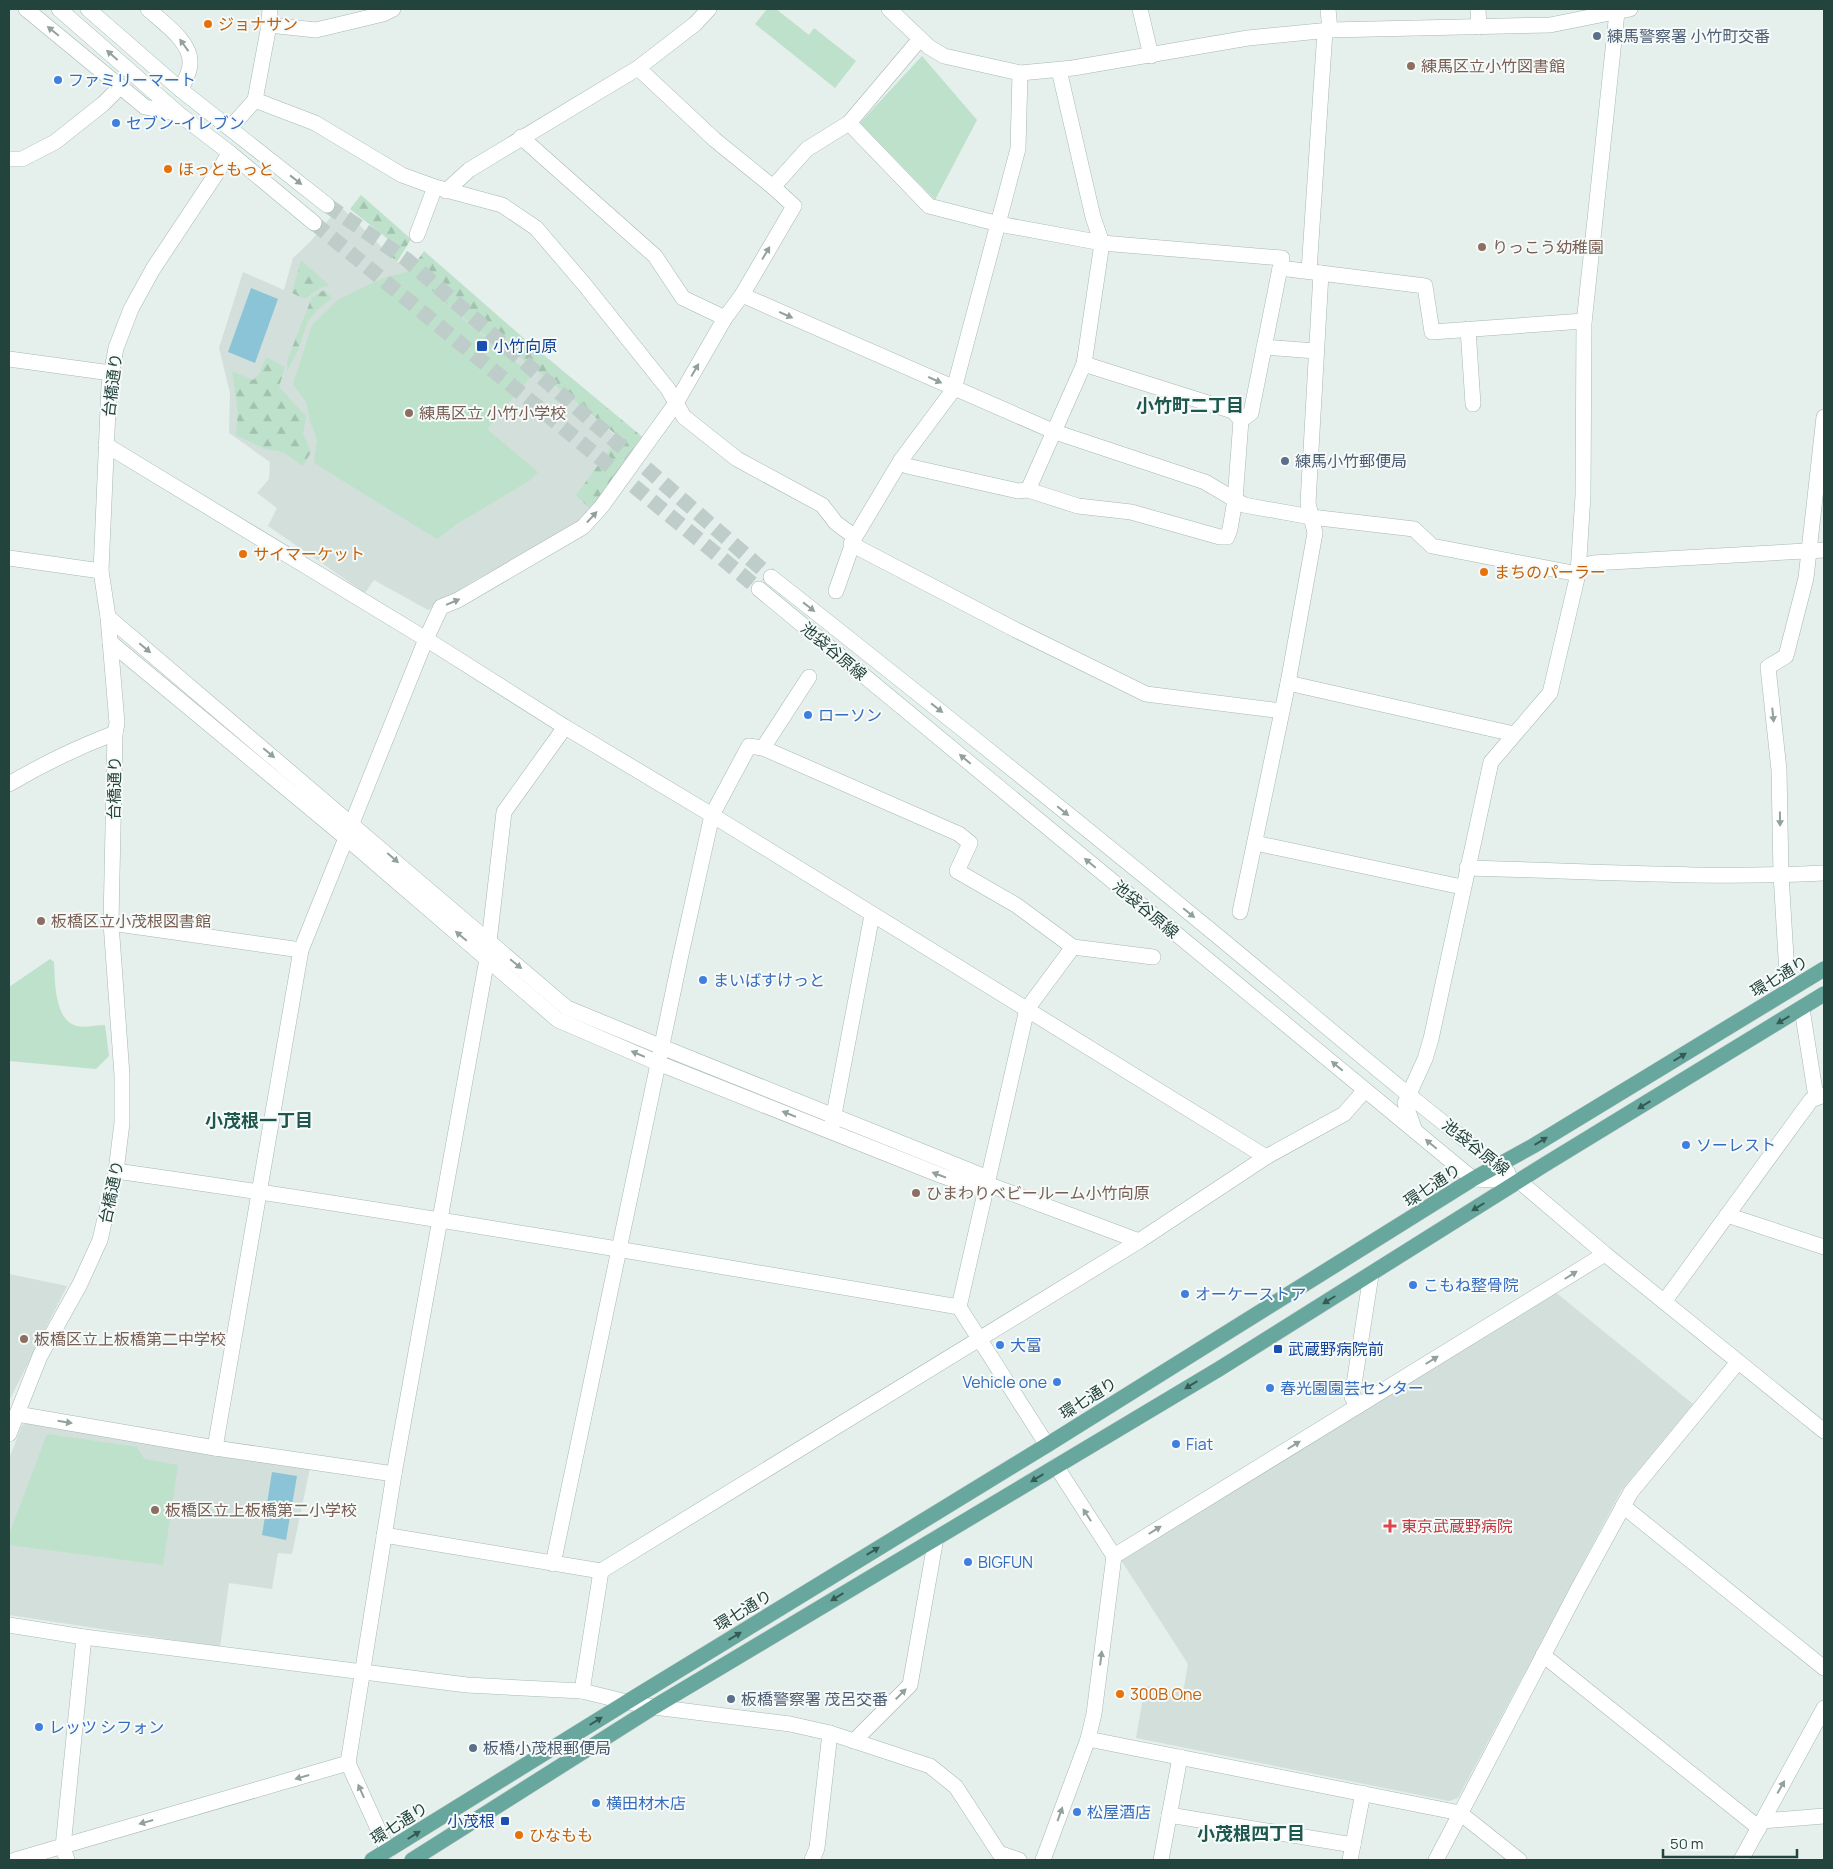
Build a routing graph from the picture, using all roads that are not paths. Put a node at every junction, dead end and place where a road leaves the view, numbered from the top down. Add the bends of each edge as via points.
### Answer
1 (26, 9) edge
2 (59, 9) edge
3 (88, 9) edge
4 (148, 9) edge
5 (270, 9) edge
6 (393, 9) edge
7 (709, 9) edge
8 (889, 9) edge
9 (1140, 9) edge
10 (1328, 9) edge
11 (1478, 9) edge
12 (1621, 10) edge
13 (269, 25) junction
14 (1479, 27) junction
15 (1327, 30) junction
16 (920, 39) junction
17 (1151, 56) junction
18 (638, 68) junction
19 (1059, 70) junction
20 (1020, 73) junction
21 (120, 87) junction
22 (181, 90) junction
23 (255, 100) junction
24 (179, 114) junction
25 (849, 123) junction
26 (230, 128) junction
27 (521, 137) junction
28 (230, 153) junction
29 (9, 159) edge
30 (774, 187) junction
31 (440, 189) junction
32 (327, 205) tunnel mouth
33 (314, 223) tunnel mouth
34 (998, 224) junction
35 (417, 235) dead end
36 (1102, 243) junction
37 (1280, 268) junction
38 (1315, 272) junction
39 (742, 295) junction
40 (725, 318) junction
41 (1584, 321) junction
42 (1468, 329) junction
43 (1264, 347) junction
44 (1316, 351) junction
45 (9, 359) edge
46 (1084, 364) junction
47 (111, 373) junction
48 (954, 389) junction
49 (676, 404) junction
50 (1473, 404) dead end
51 (1824, 417) edge
52 (1241, 420) junction
53 (1054, 432) junction
54 (106, 445) junction
55 (900, 460) junction
56 (1028, 490) junction
57 (1234, 500) junction
58 (1311, 517) junction
59 (853, 541) junction
60 (1817, 550) edge
61 (9, 558) edge
62 (1578, 570) junction
63 (101, 571) junction
64 (771, 577) tunnel mouth
65 (759, 590) tunnel mouth
66 (836, 591) dead end
67 (108, 617) junction
68 (426, 639) junction
69 (110, 642) junction
70 (808, 677) dead end
71 (1288, 683) junction
72 (1282, 711) junction
73 (565, 727) junction
74 (115, 733) junction
75 (1514, 734) junction
76 (763, 748) junction
77 (9, 784) edge
78 (712, 815) junction
79 (351, 822) junction
80 (345, 837) junction
81 (1255, 842) junction
82 (1467, 868) junction
83 (1824, 873) edge
84 (1781, 874) junction
85 (1462, 887) junction
86 (1240, 912) dead end
87 (872, 915) junction
88 (111, 923) junction
89 (488, 941) junction
90 (1073, 947) junction
91 (301, 950) junction
92 (1153, 957) dead end
93 (487, 959) junction
94 (1824, 969) edge
95 (1788, 991) junction
96 (1824, 994) edge
97 (1802, 1008) junction
98 (1027, 1009) junction
99 (662, 1047) junction
100 (658, 1062) junction
101 (1365, 1090) junction
102 (1409, 1094) junction
103 (1820, 1096) edge
104 (832, 1123) junction
105 (1415, 1131) junction
106 (1266, 1157) junction
107 (1499, 1166) junction
108 (116, 1171) junction
109 (1473, 1179) junction
110 (1519, 1181) junction
111 (987, 1184) junction
112 (260, 1191) junction
113 (1727, 1215) junction
114 (439, 1220) junction
115 (1139, 1241) junction
116 (1824, 1247) edge
117 (618, 1250) junction
118 (1605, 1254) junction
119 (1371, 1275) junction
120 (1664, 1302) junction
121 (959, 1307) junction
122 (981, 1339) junction
123 (1738, 1362) junction
124 (1358, 1406) junction
125 (17, 1414) junction
126 (1824, 1431) edge
127 (9, 1434) edge
128 (1047, 1445) junction
129 (215, 1448) junction
130 (1056, 1466) junction
131 (394, 1474) junction
132 (1623, 1506) junction
133 (384, 1535) junction
134 (936, 1538) junction
135 (1114, 1556) junction
136 (553, 1564) junction
137 (600, 1571) junction
138 (9, 1626) edge
139 (84, 1636) junction
140 (1543, 1655) junction
141 (1824, 1668) edge
142 (363, 1672) junction
143 (582, 1691) junction
144 (627, 1702) junction
145 (654, 1707) junction
146 (1824, 1708) edge
147 (830, 1733) junction
148 (1088, 1738) junction
149 (854, 1741) junction
150 (1180, 1757) junction
151 (348, 1763) junction
152 (1363, 1793) junction
153 (1460, 1813) junction
154 (1169, 1815) junction
155 (1824, 1816) edge
156 (1760, 1824) junction
157 (1353, 1844) junction
158 (388, 1851) junction
159 (65, 1853) edge
160 (15, 1860) edge
161 (372, 1860) edge
162 (412, 1860) edge
163 (812, 1860) edge
164 (1019, 1860) edge
165 (1043, 1860) edge
166 (1161, 1860) edge
167 (1350, 1860) edge
168 (1436, 1860) edge
169 (1519, 1860) edge
170 (1741, 1860) edge

21 -> 1 street
24 -> 2 street
3 - 22 street
22 -> 4 street via 190,64 189,52
5 - 13 street
6 - 13 street via 316,30
7 - 18 street via 695,24
8 - 16 street
9 - 17 street
10 - 15 street
11 - 14 street
12 - 14 street via 1550,25
12 - 41 street
13 - 23 street
14 - 15 street
15 - 17 street via 1248,38
15 - 38 street
16 - 20 street via 944,56
16 - 25 street
17 - 19 street
18 - 27 street
18 - 30 street via 715,140
19 - 20 street
19 - 36 street
20 - 34 street via 1018,149
21 - 24 street via 145,107
21 - 29 street via 55,142 22,159
22 - 26 street
23 - 26 street
23 - 31 street via 315,123 402,175
24 - 28 street
25 - 30 street via 807,149
25 - 34 street via 930,206
26 -> 32 street
27 - 31 street
27 - 40 street via 655,256 683,298
28 - 33 street
28 - 47 street, 台橋通り via 153,269 131,309 116,348
39 -> 30 street via 794,206
31 - 35 street
31 - 49 street via 502,205 536,228 668,389
34 - 36 street
34 - 48 street
36 - 37 street via 1282,258
36 - 46 street
37 - 38 street
37 - 43 street
38 - 42 street via 1425,286 1432,332
38 - 44 street
39 - 40 street
39 -> 48 street
49 -> 40 street
41 - 42 street
41 - 62 street via 1583,485
42 - 50 street
43 - 44 street
43 - 52 street via 1251,412
44 - 58 street via 1308,503
45 - 47 street
46 - 52 street via 1233,411
46 - 53 street
47 - 54 street, 台橋通り
48 - 53 street
48 - 55 street
49 - 59 street via 684,417 737,459 822,505
68 -> 49 street via 441,607 583,527
51 - 60 street
52 - 57 street
53 - 56 street
53 - 57 street via 1205,482
54 - 63 street, 台橋通り
54 - 68 street
55 - 56 street via 907,466 1018,491
55 - 59 street
56 - 57 street via 1078,506 1130,512 1220,537 1227,537
57 - 58 street via 1244,505
58 - 62 street via 1414,529 1432,546
58 - 71 street via 1315,533
59 - 66 street
59 - 72 street via 1016,630 1146,694
60 - 62 street via 1593,563
60 -> 84 street via 1806,578 1786,656 1768,667 1779,780
61 - 63 street
62 - 75 street via 1550,694
63 - 67 street, 台橋通り
64 -> 102 street, 池袋谷原線 via 950,718
101 -> 65 street, 池袋谷原線
67 - 69 street, 台橋通り
67 -> 79 street
68 - 73 street
68 - 79 street
69 - 74 street, 台橋通り via 117,723
69 - 80 street
70 - 76 street
71 - 72 street
71 - 75 street
72 - 81 street
73 - 78 street
73 - 89 street via 504,812
74 - 77 street via 82,745
74 - 88 street, 台橋通り
75 - 82 street via 1491,762
76 - 78 street via 749,746
76 - 90 street via 959,834 970,843 957,871 1016,905
78 - 87 street
78 - 99 street
79 - 80 street
79 -> 89 street
80 - 91 street
93 -> 80 street
81 - 85 street
81 - 86 street
82 - 84 street
82 - 85 street
83 - 84 street
84 - 95 street
85 - 102 street via 1431,1039
87 - 98 street
87 - 104 street
88 - 91 street
88 - 108 street, 台橋通り via 122,1075 122,1123
89 - 93 street
89 -> 99 street via 567,1008
90 - 92 street
90 - 98 street
91 - 112 street
100 -> 93 street via 558,1020
93 - 114 street
94 - 95 main road, 環七通り
107 -> 95 main road, 環七通り
96 - 97 main road
97 - 103 street
97 -> 110 main road
98 - 106 street
98 - 111 street
99 - 100 street
99 - 104 street
104 -> 100 street
100 - 117 street
101 - 105 street, 池袋谷原線
101 - 106 street via 1344,1114
102 - 105 street via 1405,1103
102 - 107 street, 池袋谷原線
103 - 113 street via 1811,1100
104 - 111 street
109 -> 105 street, 池袋谷原線
106 - 115 street
107 - 109 main road, 環七通り
107 - 110 street, 池袋谷原線
108 - 112 street
108 - 125 street, 台橋通り via 100,1240 40,1356
109 - 110 street, 池袋谷原線
109 - 128 main road, 環七通り
110 - 118 street
110 -> 119 main road
111 - 115 street
111 - 121 street
112 - 114 street
112 - 129 street
113 - 116 street
113 - 120 street
114 - 117 street
114 - 131 street
115 - 122 street
117 - 121 street
117 - 136 street
118 - 120 street
124 -> 118 street
119 - 124 street via 1352,1396
119 -> 130 main road
120 - 123 street
121 - 122 street
122 - 128 street
122 - 137 street
123 - 126 street
123 - 132 street
135 -> 124 street
125 - 127 street, 台橋通り
125 -> 129 street
144 -> 128 main road, 環七通り
129 - 131 street
130 -> 134 main road
135 -> 130 street
131 - 133 street
132 - 140 street
132 - 141 street
133 - 136 street
133 - 142 street
134 -> 145 main road
149 -> 134 street via 910,1685
148 -> 135 street via 1094,1714
136 - 137 street
137 - 143 street
138 - 139 street
139 - 142 street
139 - 159 street
140 - 153 street
140 - 156 street
142 - 143 street via 468,1684
142 - 151 street
143 - 144 street
144 - 145 street
158 -> 144 main road, 環七通り
145 - 147 street via 762,1720
145 - 162 main road
156 -> 146 street
147 - 149 street
147 - 163 street via 817,1848
148 - 150 street
165 -> 148 street
149 - 164 street via 930,1766 956,1787 999,1853
150 - 152 street
150 - 154 street
158 -> 151 street
151 -> 159 street
152 - 153 street
152 - 157 street
153 - 168 street
153 - 169 street
154 - 157 street
154 - 166 street
155 - 156 street
156 - 170 street
157 - 167 street
158 - 161 main road, 環七通り
159 - 160 street

